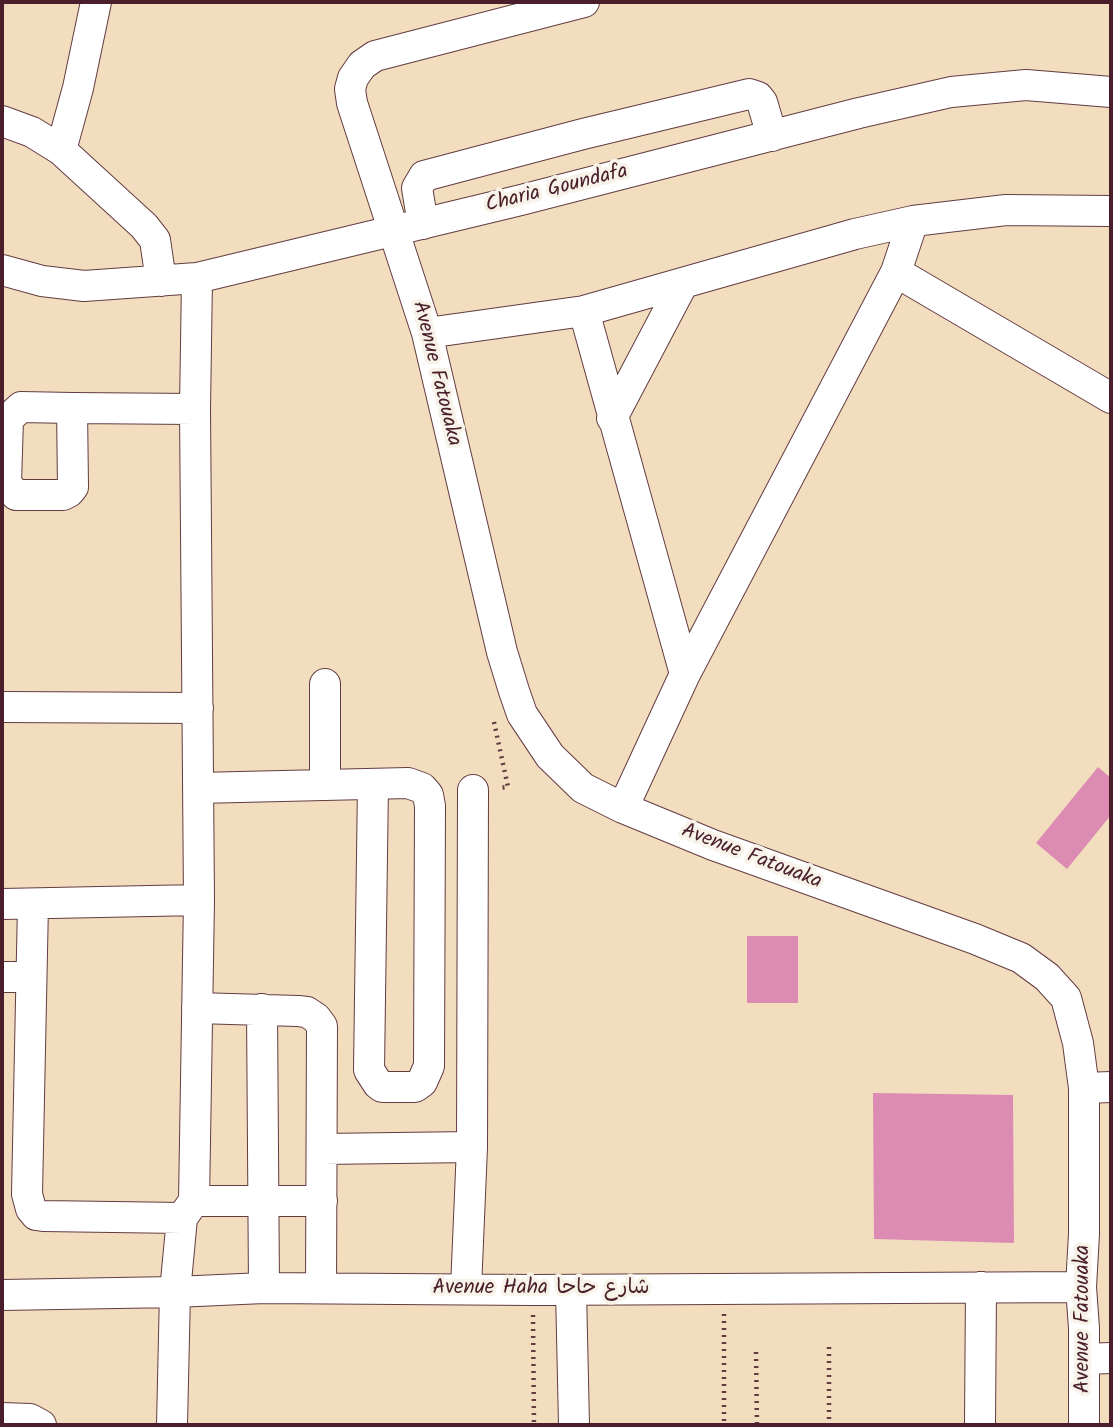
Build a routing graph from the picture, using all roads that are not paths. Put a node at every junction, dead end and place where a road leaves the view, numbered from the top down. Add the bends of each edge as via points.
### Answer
1 (96, 2) edge
2 (584, 2) edge
3 (1111, 92) edge
4 (2, 121) edge
5 (583, 134) junction
6 (772, 136) junction
7 (61, 150) junction
8 (595, 181) junction
9 (1111, 211) edge
10 (913, 221) junction
11 (409, 227) junction
12 (2, 270) edge
13 (896, 272) junction
14 (197, 278) junction
15 (161, 281) junction
16 (682, 285) junction
17 (584, 311) junction
18 (427, 332) junction
19 (1111, 398) edge
20 (72, 408) dead end
21 (195, 409) junction
22 (612, 418) junction
23 (685, 674) junction
24 (325, 684) dead end
25 (2, 707) edge
26 (198, 708) junction
27 (373, 784) junction
28 (325, 785) junction
29 (198, 788) junction
30 (473, 790) dead end
31 (623, 808) junction
32 (199, 900) junction
33 (2, 904) edge
34 (33, 904) junction
35 (16, 977) edge
36 (197, 1008) junction
37 (262, 1009) junction
38 (1098, 1087) edge
39 (472, 1147) junction
40 (322, 1149) junction
41 (262, 1201) junction
42 (322, 1201) junction
43 (188, 1209) junction
44 (981, 1287) junction
45 (1080, 1287) junction
46 (264, 1288) junction
47 (321, 1288) junction
48 (466, 1289) junction
49 (571, 1290) junction
50 (175, 1292) junction
51 (2, 1295) edge
52 (1098, 1359) edge
53 (2, 1418) edge
54 (41, 1425) edge
55 (172, 1425) edge
56 (574, 1425) edge
57 (980, 1425) edge
58 (1084, 1425) edge

1 - 7 street
2 - 11 street via 375,56 362,65 350,89 352,103
3 - 6 street, Charia Goundafa via 1026,86 951,92
4 - 7 street
5 - 6 street via 748,94 762,102
5 - 8 street
5 - 11 street via 424,176
6 - 8 street, Charia Goundafa
7 - 15 street via 155,240
8 - 11 street, Charia Goundafa
9 - 10 street via 1006,211
10 - 13 street
10 - 16 street
11 - 14 street, Charia Goundafa
11 - 18 street, Avenue Fatouaka
12 - 15 street, Charia Goundafa via 84,286
13 - 19 street
13 - 23 street
14 - 15 street, Charia Goundafa
14 - 21 street
16 - 17 street
16 - 22 street
17 - 18 street
17 - 22 street
18 - 31 street, Avenue Fatouaka via 502,652 522,714 550,756 583,788
20 - 21 street
21 - 26 street
22 - 23 street
23 - 31 street
24 - 28 street
25 - 26 street
26 - 29 street
27 - 27 street via 369,1070 382,1087 415,1087 429,1066 430,806 428,795 414,784
27 - 28 street
28 - 29 street
29 - 32 street
30 - 39 street
31 - 38 street, Avenue Fatouaka via 1021,958 1048,977 1066,998
32 - 34 street
32 - 36 street
33 - 34 street
34 - 35 street
35 - 43 street via 31,1209 43,1216
36 - 37 street
36 - 43 street
37 - 40 street via 307,1012 322,1026
37 - 41 street
38 - 45 street, Avenue Fatouaka
39 - 40 street
39 - 48 street
40 - 42 street
41 - 42 street
41 - 43 street
41 - 46 street
42 - 47 street
43 - 50 street
44 - 45 street, Avenue Haha شارع حاحا
44 - 49 street, Avenue Haha شارع حاحا
44 - 57 street
45 - 52 street, Avenue Fatouaka
46 - 47 street, Avenue Haha شارع حاحا
46 - 50 street, Avenue Haha شارع حاحا
47 - 48 street, Avenue Haha شارع حاحا
48 - 49 street, Avenue Haha شارع حاحا
49 - 56 street
50 - 51 street, Avenue Haha شارع حاحا
50 - 55 street
52 - 58 street, Avenue Fatouaka
53 - 54 street via 30,1419

